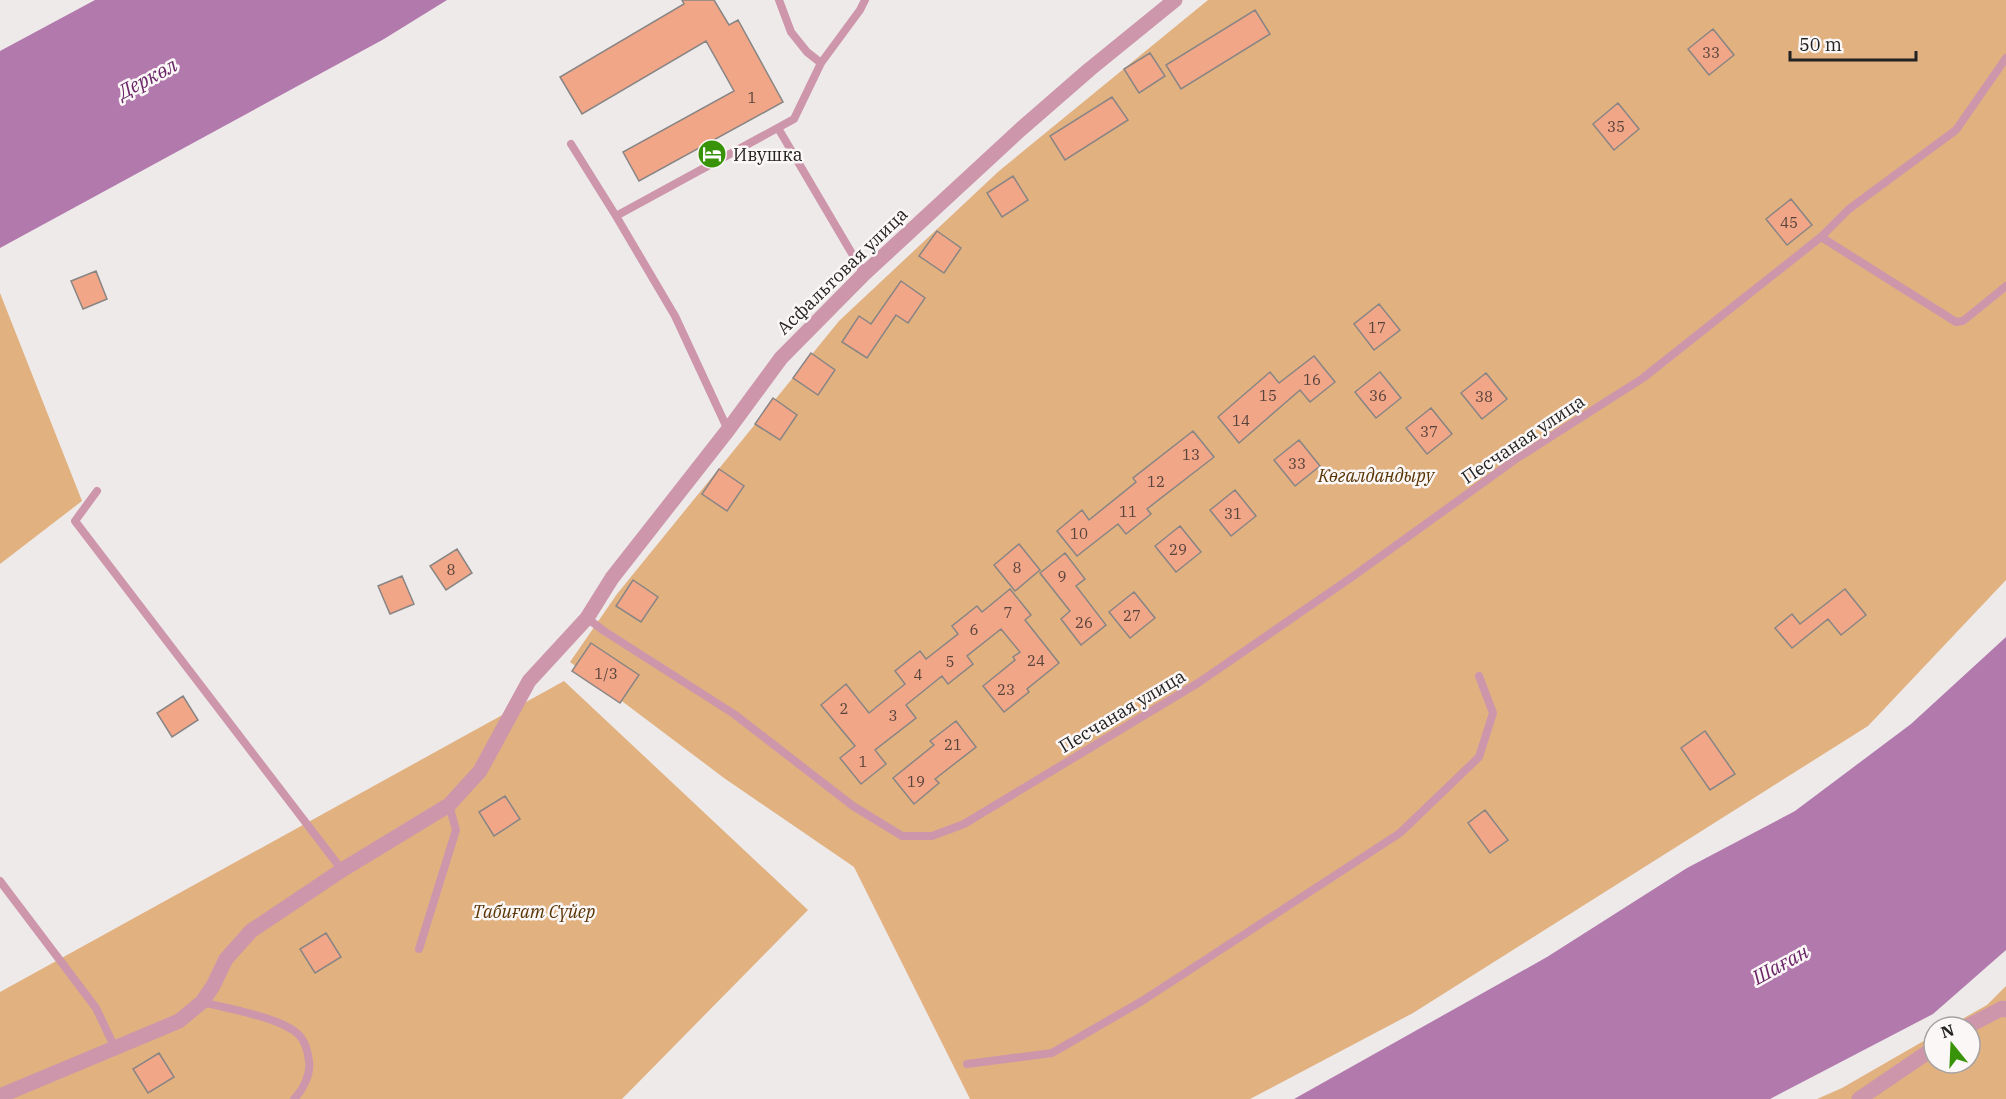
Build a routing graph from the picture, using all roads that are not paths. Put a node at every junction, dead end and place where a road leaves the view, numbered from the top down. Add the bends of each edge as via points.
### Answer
1 (779, 0) edge
2 (865, 0) edge
3 (1175, 0) edge
4 (2006, 58) edge
5 (821, 63) junction
6 (778, 128) junction
7 (571, 144) dead end
8 (616, 216) junction
9 (1821, 237) junction
10 (864, 274) junction
11 (2006, 286) edge
12 (728, 430) junction
13 (97, 491) dead end
14 (587, 618) junction
15 (1479, 676) dead end
16 (449, 805) junction
17 (342, 870) junction
18 (0, 881) edge
19 (419, 949) dead end
20 (202, 1002) junction
21 (2006, 1010) edge
22 (1982, 1019) edge
23 (114, 1046) junction
24 (1922, 1056) edge
25 (967, 1064) dead end
26 (0, 1096) edge
27 (294, 1099) edge
28 (1859, 1099) edge

1 - 5 lane via 791,32
2 - 5 lane
3 - 10 street, Асфальтовая улица via 1090,69
4 - 9 lane, Песчаная улица via 1956,130 1849,209
5 - 6 lane via 794,119
6 - 8 lane
6 - 10 lane
7 - 8 lane
8 - 12 lane via 675,316
9 - 11 lane via 1956,322 1963,321
9 - 14 lane, Песчаная улица via 1643,378 1516,459 1198,683 964,824 932,836 902,836 853,806 734,714
10 - 12 street, Асфальтовая улица via 781,358
12 - 14 street, Асфальтовая улица via 612,578
13 - 17 lane via 75,521
14 - 16 street, Асфальтовая улица via 530,681 480,771
15 - 25 lane via 1493,713 1479,757 1400,833 1142,1001 1052,1053
16 - 17 street, Асфальтовая улица
16 - 19 lane via 456,830
17 - 20 street, Асфальтовая улица via 251,931 226,959
18 - 23 lane via 96,1008
20 - 23 street via 178,1021
20 - 27 lane via 283,1023 301,1036 310,1068
21 - 22 street
23 - 26 street
24 - 28 street

